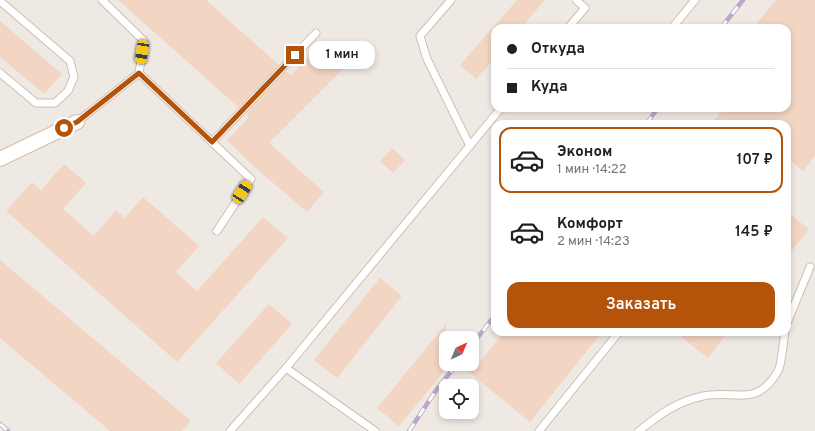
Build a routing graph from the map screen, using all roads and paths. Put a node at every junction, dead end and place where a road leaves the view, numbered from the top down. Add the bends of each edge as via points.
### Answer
1 (102, 0) edge
2 (451, 0) edge
3 (576, 0) edge
4 (695, 0) edge
5 (0, 1) edge
6 (571, 24) edge
7 (675, 24) edge
8 (316, 33) dead end
9 (0, 72) edge
10 (139, 73) junction
11 (499, 112) edge
12 (492, 120) edge
13 (491, 121) edge
14 (77, 122) joint
15 (212, 142) junction
16 (470, 146) junction
17 (0, 159) edge
18 (217, 231) dead end
19 (810, 267) dead end
20 (791, 313) edge
21 (616, 336) edge
22 (783, 336) edge
23 (286, 368) junction
24 (230, 431) edge
25 (375, 431) edge
26 (539, 431) edge
27 (639, 431) edge

1 - 10 lane via 144,41
2 - 16 lane via 420,36 426,59
3 - 6 lane via 585,8
4 - 7 lane
5 - 9 lane via 70,61 74,77 68,91 55,103 36,103
8 - 15 lane
10 - 14 lane
10 - 15 lane
11 - 12 lane
13 - 16 lane
14 - 17 street
15 - 18 lane via 251,179
16 - 23 lane
19 - 20 lane
21 - 26 lane
22 - 27 lane via 779,370 766,387 749,396 704,396 675,404
23 - 24 lane
23 - 25 lane

